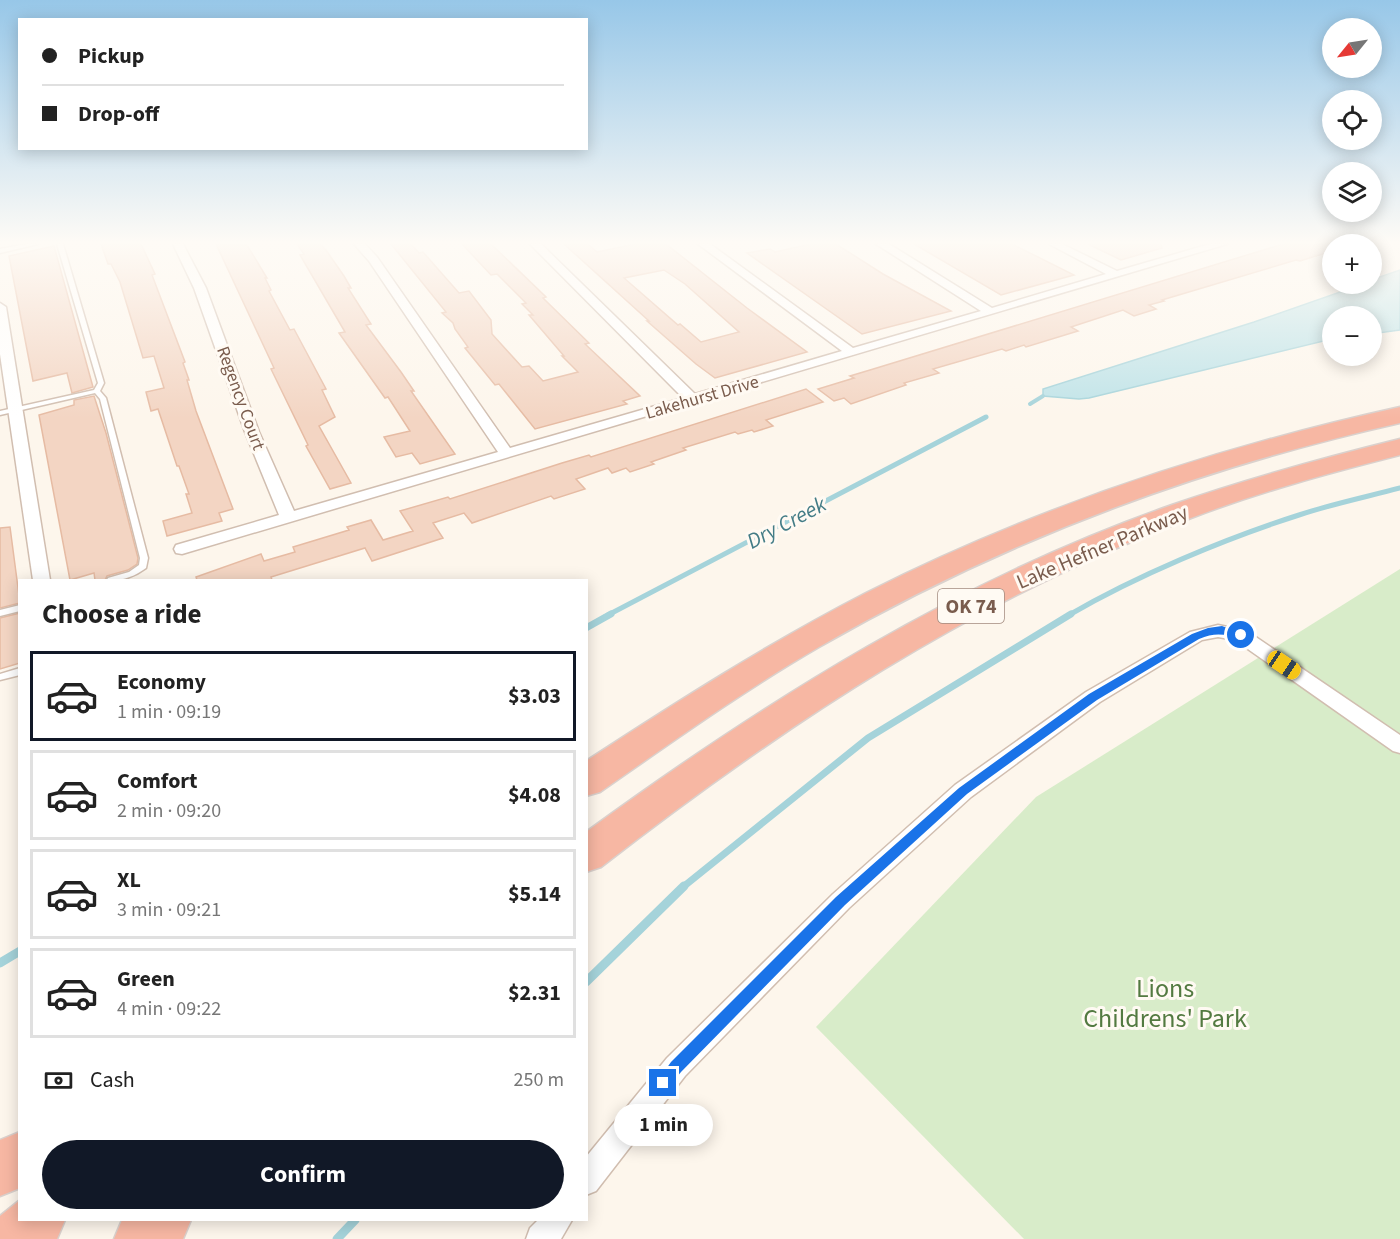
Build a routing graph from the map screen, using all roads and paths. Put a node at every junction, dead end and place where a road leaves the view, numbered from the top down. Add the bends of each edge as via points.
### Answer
1 (77, 302) edge
2 (205, 302) edge
3 (402, 302) edge
4 (594, 302) edge
5 (782, 302) edge
6 (975, 302) edge
7 (1025, 302) edge
8 (0, 307) edge
9 (991, 312) junction
10 (852, 353) junction
11 (96, 391) junction
12 (693, 400) junction
13 (7, 411) edge
14 (1400, 415) edge
15 (1400, 447) edge
16 (507, 454) junction
17 (289, 519) junction
18 (182, 549) dead end
19 (42, 579) edge
20 (114, 579) edge
21 (18, 609) edge
22 (0, 614) edge
23 (18, 672) edge
24 (0, 677) edge
25 (1400, 744) edge
26 (588, 780) edge
27 (588, 854) edge
28 (18, 1159) edge
29 (0, 1170) edge
30 (588, 1178) edge
31 (37, 1221) edge
32 (163, 1221) edge
33 (556, 1221) edge
34 (15, 1239) edge
35 (142, 1239) edge
36 (542, 1239) edge

1 - 11 lane via 101,383
2 - 17 street, Regency Court via 252,432
3 - 16 street
4 - 12 street
5 - 10 street
6 - 9 street
7 - 9 street, Lakehurst Drive
8 - 13 street
9 - 10 street, Lakehurst Drive
10 - 12 street, Lakehurst Drive
11 - 13 lane
11 - 20 lane via 103,398 144,558 143,566 132,574
12 - 16 street, Lakehurst Drive
13 - 19 street
14 - 26 highway, Lake Hefner Parkway / OK 74 via 1273,445 1178,474 1021,533 921,579 809,639
15 - 27 highway, Lake Hefner Parkway / OK 74 via 1267,483 1165,518 1049,567 970,606 806,700
16 - 17 street, Lakehurst Drive
17 - 18 street, Lakehurst Drive
21 - 22 lane
23 - 24 lane
25 - 30 street via 1241,635 1222,630 1196,636 1093,697 963,791 858,885 676,1067
28 - 29 highway
31 - 34 highway
32 - 35 highway
33 - 36 street

